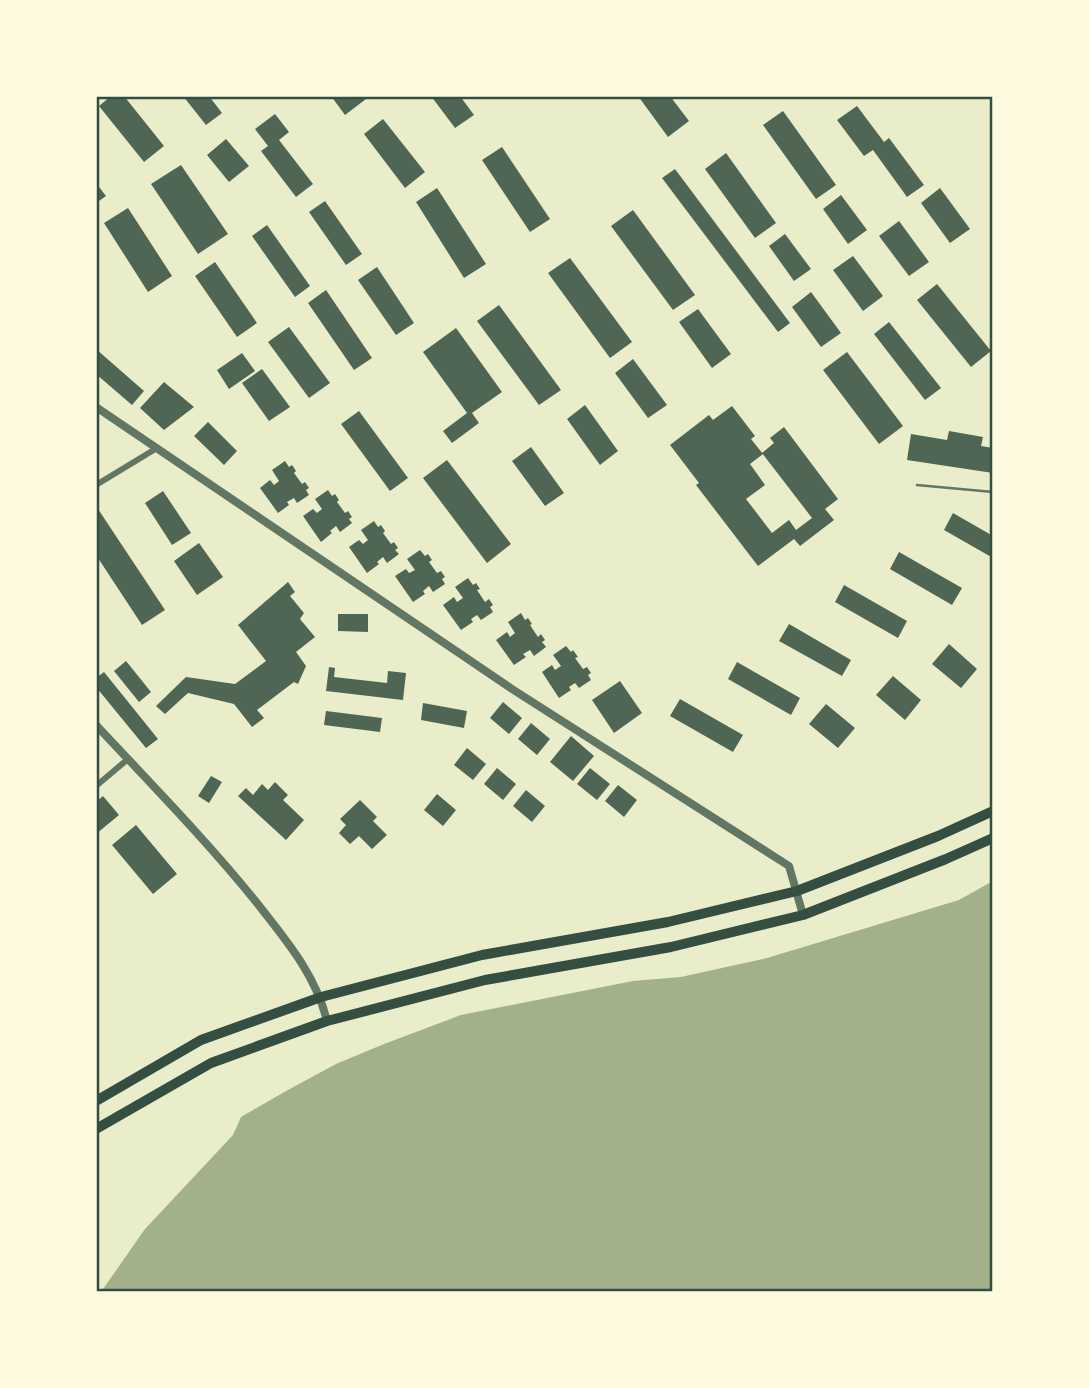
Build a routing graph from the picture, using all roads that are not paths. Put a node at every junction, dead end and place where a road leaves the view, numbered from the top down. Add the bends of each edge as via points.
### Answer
1 (96, 407) edge
2 (158, 448) junction
3 (96, 485) edge
4 (917, 485) dead end
5 (993, 492) edge
6 (96, 725) edge
7 (128, 759) junction
8 (96, 786) edge
9 (993, 811) edge
10 (993, 838) edge
11 (797, 891) junction
12 (803, 915) junction
13 (321, 997) junction
14 (327, 1021) junction
15 (96, 1101) edge
16 (96, 1129) edge

1 - 2 street
2 - 3 street
2 - 11 street via 512,689 789,866
4 - 5 lane
6 - 7 street
7 - 8 street
7 - 13 street via 228,868 286,940
9 - 11 main road
10 - 12 main road
11 - 12 street
11 - 13 main road via 668,922 482,955
12 - 14 main road via 671,947 485,980
13 - 14 street
13 - 15 main road via 201,1040
14 - 16 main road via 211,1063

